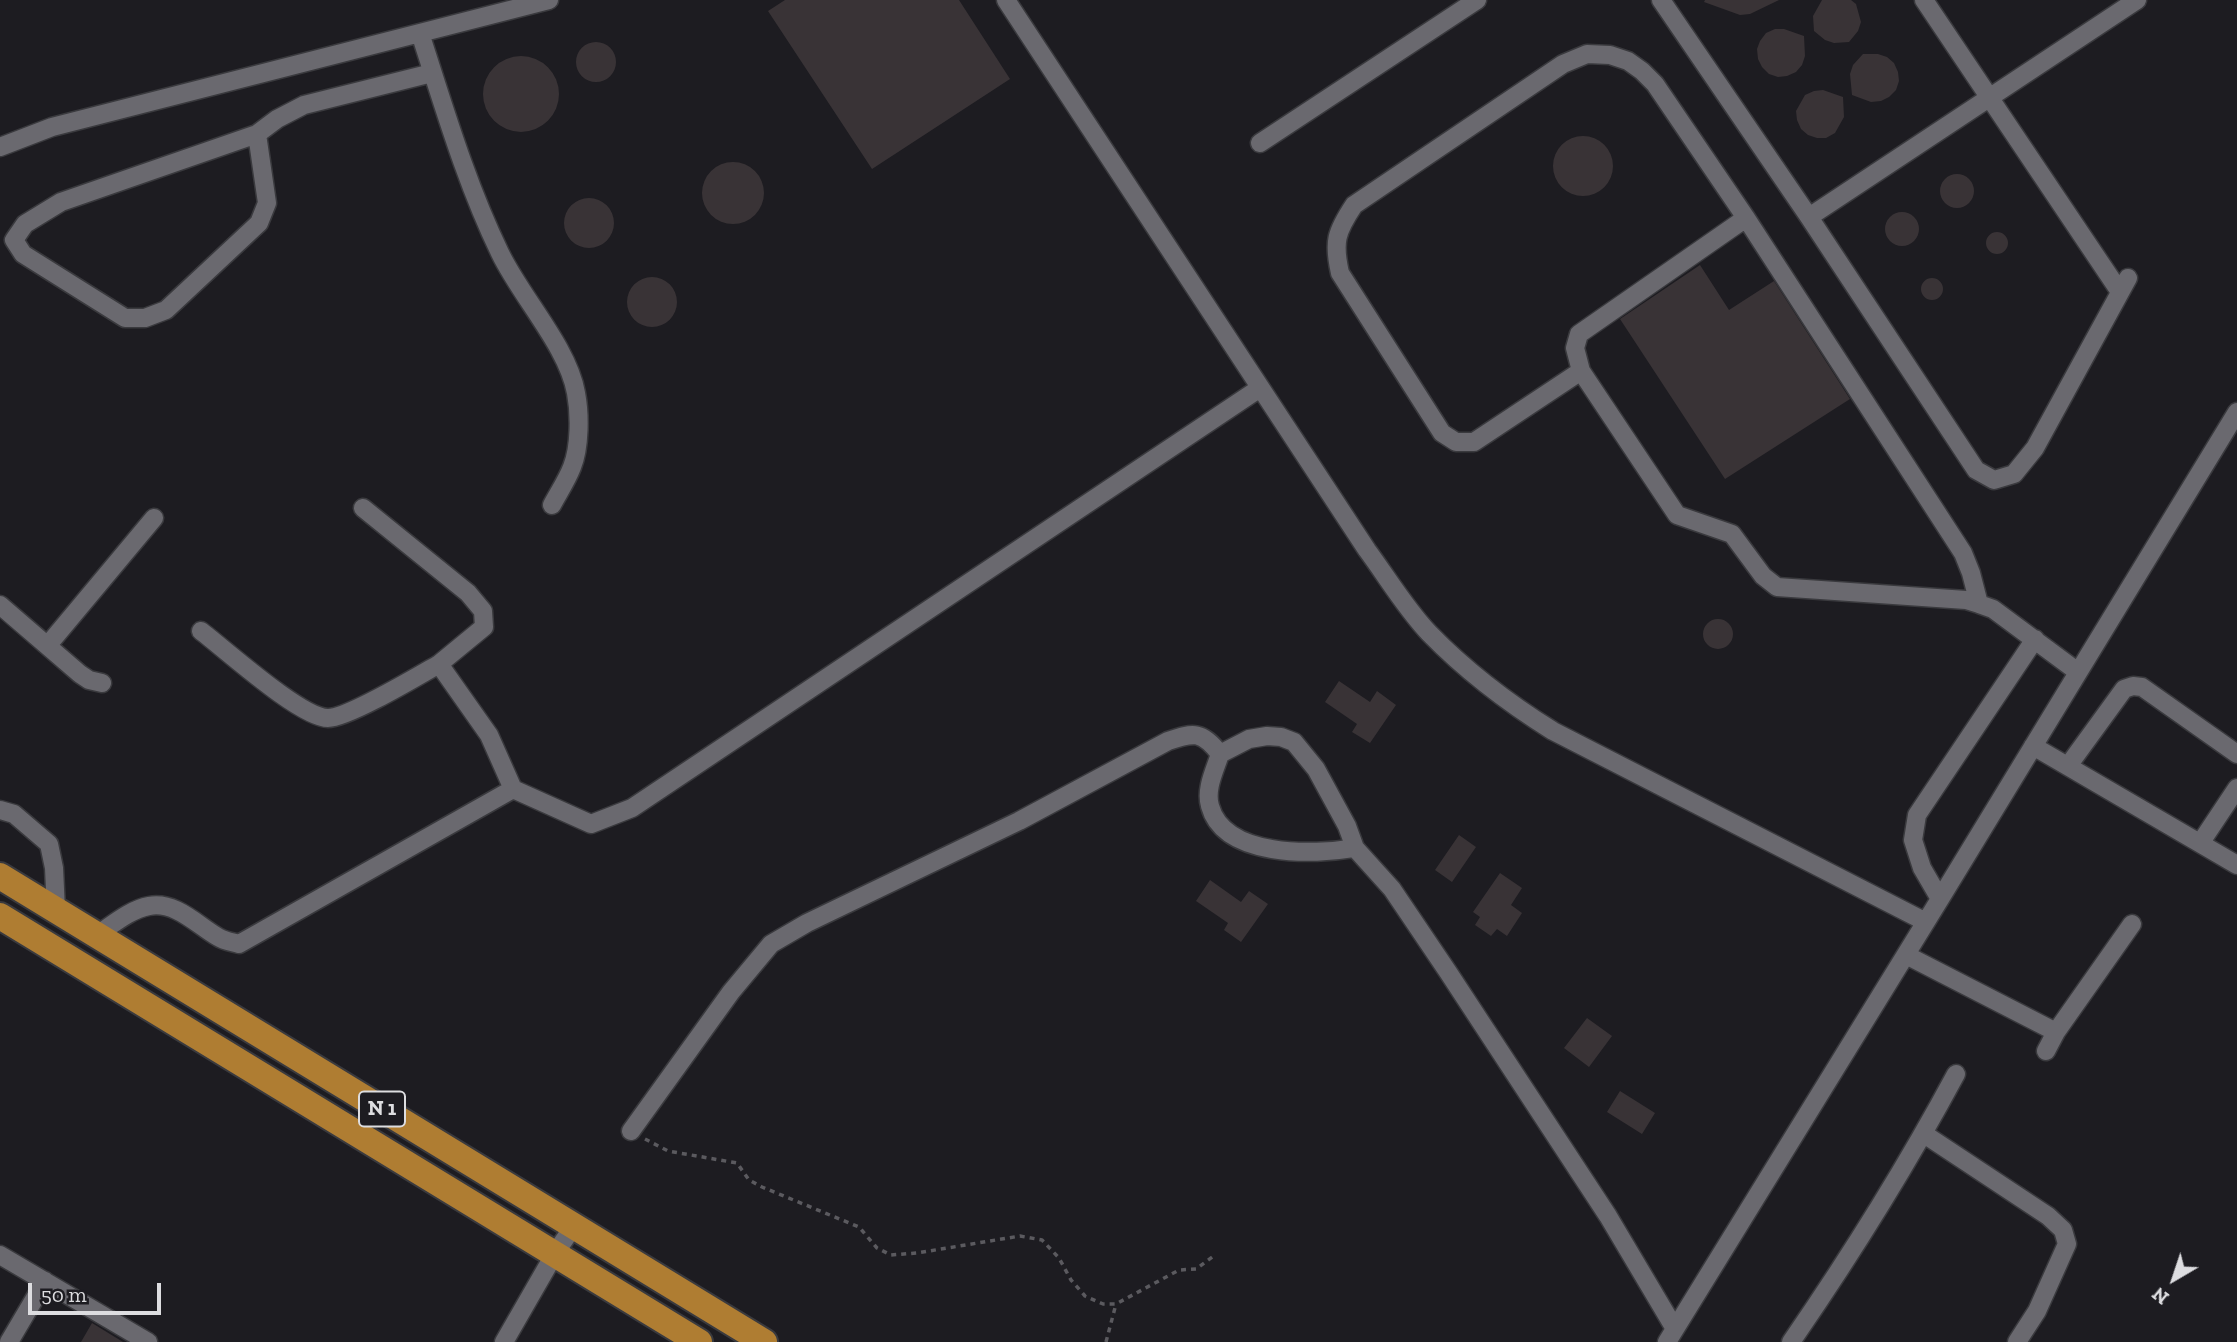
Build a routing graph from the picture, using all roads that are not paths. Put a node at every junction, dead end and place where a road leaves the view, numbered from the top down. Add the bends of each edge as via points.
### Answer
1 (549, 0) edge
2 (1006, 0) edge
3 (1477, 0) edge
4 (1661, 0) edge
5 (1924, 0) edge
6 (2137, 0) edge
7 (419, 33) junction
8 (432, 73) junction
9 (1989, 97) junction
10 (257, 134) junction
11 (1260, 144) dead end
12 (0, 147) edge
13 (1809, 217) junction
14 (1746, 218) junction
15 (1581, 371) junction
16 (1260, 388) junction
17 (2237, 412) edge
18 (2230, 440) edge
19 (552, 505) dead end
20 (363, 508) dead end
21 (155, 518) dead end
22 (1979, 604) junction
23 (0, 605) edge
24 (201, 631) dead end
25 (2035, 639) junction
26 (48, 645) junction
27 (439, 664) junction
28 (2078, 672) junction
29 (102, 683) dead end
30 (2033, 746) junction
31 (1220, 754) junction
32 (2237, 754) edge
33 (2068, 766) junction
34 (2237, 788) edge
35 (513, 789) junction
36 (0, 810) edge
37 (2201, 842) junction
38 (1355, 848) junction
39 (2237, 865) edge
40 (0, 876) edge
41 (1940, 899) junction
42 (56, 910) junction
43 (0, 916) edge
44 (1926, 922) junction
45 (2132, 923) dead end
46 (97, 935) junction
47 (1906, 955) junction
48 (2056, 1032) junction
49 (2046, 1051) dead end
50 (1956, 1074) dead end
51 (631, 1131) road end
52 (1924, 1134) junction
53 (573, 1227) junction
54 (0, 1255) edge
55 (554, 1255) junction
56 (45, 1281) junction
57 (1671, 1336) edge
58 (9, 1342) edge
59 (149, 1342) edge
60 (504, 1342) edge
61 (699, 1342) edge
62 (764, 1342) edge
63 (1791, 1342) edge
64 (2017, 1342) edge

1 - 7 street
2 - 16 street
3 - 11 street
4 - 13 street
5 - 9 street
6 - 9 street
7 - 8 street
7 - 12 street via 51,127
8 - 10 street via 304,105
8 - 19 street via 466,175 500,254 562,354 576,392 578,434 573,465
9 - 13 street
9 - 13 street via 2124,285 2035,448 2014,474 1994,480 1976,470
10 - 10 street via 61,202 25,224 14,240 23,254 125,318 145,318 166,310 259,223 267,203
14 - 15 street via 1579,334 1575,348
14 - 15 street via 1643,71 1610,55 1587,54 1563,64 1354,205 1337,234 1340,273 1442,433 1457,442 1474,442
14 - 22 street via 1962,553
15 - 22 street via 1677,515 1732,534 1763,576 1777,587
16 - 35 street via 632,808 591,824
16 - 44 street via 1367,550 1427,631 1513,707 1587,750
17 - 18 street
18 - 28 street
20 - 27 street via 468,593 483,611 484,627
21 - 26 street
22 - 25 street
23 - 26 street
24 - 27 street via 302,710 328,718 350,712
25 - 28 street
25 - 41 street via 1917,815 1913,839 1922,868
26 - 29 street via 80,674
27 - 35 street via 489,735
28 - 30 street
30 - 33 street
30 - 41 street
31 - 38 street via 1249,739 1267,736 1294,742 1316,769
31 - 38 street via 1209,786 1209,804 1228,832 1244,841 1297,852
31 - 51 street via 1199,734 1168,741 771,944
32 - 33 street via 2142,687 2133,686 2124,690
33 - 37 street
34 - 37 street
35 - 46 street via 239,944 220,939 166,906 135,911
36 - 42 street via 14,814 49,844
37 - 39 street
38 - 57 street via 1392,889 1608,1216
40 - 42 highway, N 1
41 - 44 street
42 - 46 highway, N 1
43 - 55 highway, N 1
44 - 47 street
45 - 48 street
46 - 53 highway, N 1
47 - 48 street
47 - 57 street
48 - 49 street
50 - 52 street
52 - 63 street
52 - 64 street via 2063,1230 2067,1244 2037,1311
53 - 55 street
53 - 62 highway, N 1
54 - 56 street
55 - 60 street
55 - 61 highway, N 1
56 - 58 street
56 - 59 street

